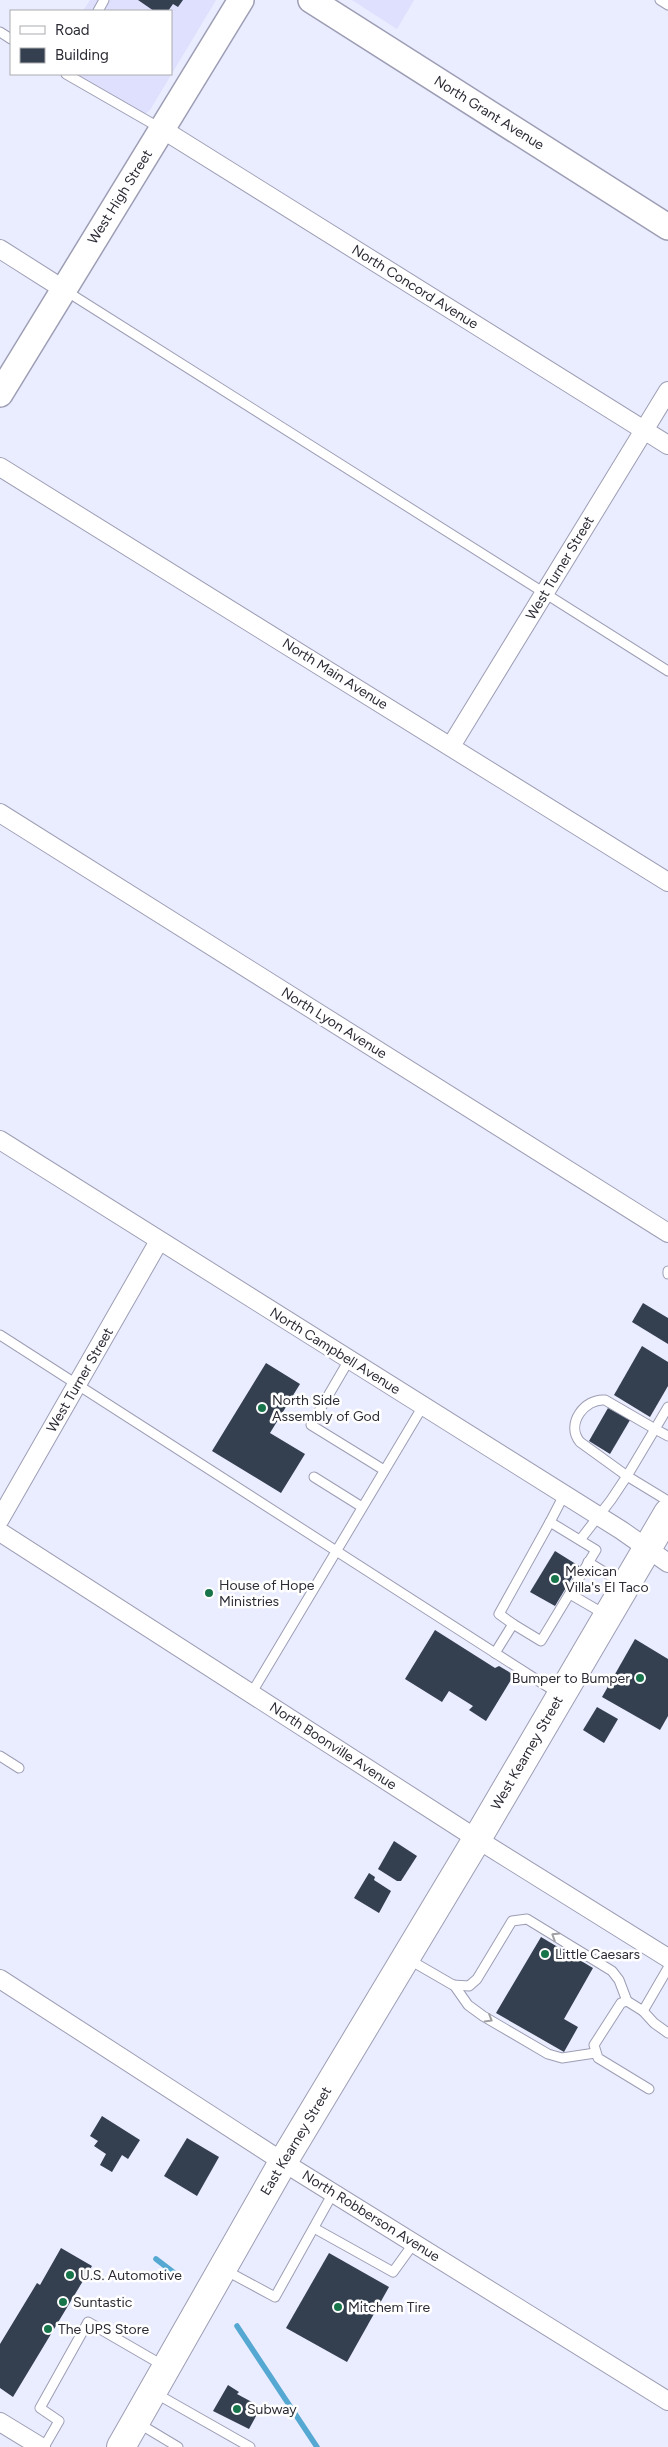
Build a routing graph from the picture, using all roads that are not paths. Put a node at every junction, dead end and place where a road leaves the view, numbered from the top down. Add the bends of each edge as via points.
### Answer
1 (241, 0) edge
2 (311, 0) edge
3 (660, 0) edge
4 (668, 5) edge
5 (68, 75) edge
6 (162, 129) junction
7 (668, 227) edge
8 (0, 249) edge
9 (63, 289) junction
10 (668, 390) edge
11 (0, 394) edge
12 (644, 430) junction
13 (668, 445) edge
14 (0, 467) edge
15 (545, 593) junction
16 (668, 671) edge
17 (451, 746) junction
18 (0, 812) edge
19 (668, 882) edge
20 (0, 1140) edge
21 (668, 1233) edge
22 (159, 1241) junction
23 (0, 1335) edge
24 (349, 1360) junction
25 (78, 1384) junction
26 (422, 1406) junction
27 (668, 1407) edge
28 (655, 1429) junction
29 (668, 1436) edge
30 (384, 1470) junction
31 (627, 1476) junction
32 (314, 1477) dead end
33 (564, 1495) junction
34 (668, 1502) edge
35 (362, 1507) junction
36 (668, 1513) edge
37 (598, 1516) junction
38 (0, 1519) edge
39 (550, 1522) junction
40 (0, 1532) edge
41 (580, 1540) junction
42 (337, 1550) junction
43 (657, 1557) edge
44 (588, 1562) junction
45 (625, 1585) junction
46 (570, 1594) junction
47 (608, 1616) junction
48 (513, 1624) junction
49 (496, 1653) junction
50 (251, 1694) junction
51 (561, 1695) junction
52 (0, 1756) edge
53 (19, 1768) dead end
54 (477, 1839) junction
55 (406, 1958) junction
56 (668, 1958) edge
57 (668, 1968) edge
58 (0, 1979) edge
59 (454, 1985) junction
60 (627, 2001) junction
61 (643, 2011) junction
62 (668, 2033) edge
63 (595, 2053) junction
64 (649, 2089) dead end
65 (283, 2162) junction
66 (333, 2192) junction
67 (314, 2228) junction
68 (414, 2243) junction
69 (222, 2269) junction
70 (166, 2368) junction
71 (152, 2392) junction
72 (668, 2401) edge
73 (0, 2422) edge
74 (135, 2422) junction
75 (42, 2447) edge
76 (121, 2447) edge
77 (178, 2447) edge
78 (250, 2447) edge

1 - 6 street, West High Street
2 - 7 street, North Grant Avenue
3 - 4 lane
5 - 6 lane
6 - 9 street, West High Street
6 - 12 street, North Concord Avenue
8 - 9 street
9 - 11 street, West High Street
9 - 15 lane
10 - 12 street, West Turner Street
12 - 13 street, North Concord Avenue
12 - 15 street, West Turner Street
14 - 17 street, North Main Avenue
15 - 16 lane
15 - 17 street, West Turner Street
17 - 19 street, North Main Avenue
18 - 21 street, North Lyon Avenue
20 - 22 street, North Campbell Avenue
22 - 24 street, North Campbell Avenue
22 - 25 street, West Turner Street
23 - 25 lane
24 - 26 street, North Campbell Avenue
24 - 30 lane via 311,1425
25 - 38 street, West Turner Street
25 - 42 lane
26 - 30 lane
26 - 33 street, North Campbell Avenue
27 - 28 lane
28 - 29 lane
28 - 31 lane
28 - 31 lane via 605,1400 596,1400 585,1407 573,1426 573,1434 580,1442
30 - 35 lane
31 - 34 lane
31 - 37 lane
32 - 35 lane
33 - 37 street, North Campbell Avenue
33 - 39 lane
35 - 42 lane
36 - 43 main road, West Kearney Street
37 - 41 lane
37 - 43 street, North Campbell Avenue
39 - 41 lane
39 - 48 lane via 499,1614
40 - 50 street, North Boonville Avenue
41 - 44 lane via 596,1550
42 - 49 lane
42 - 50 lane
43 - 45 main road, West Kearney Street
44 - 45 lane
44 - 46 lane
45 - 47 main road, West Kearney Street
46 - 47 lane
46 - 48 lane via 541,1641
47 - 51 main road, West Kearney Street
48 - 49 lane
49 - 51 lane
50 - 54 street, North Boonville Avenue
51 - 54 main road, West Kearney Street
52 - 53 lane
54 - 55 main road, East Kearney Street
54 - 56 street, North Boonville Avenue
55 - 59 lane
55 - 65 main road, East Kearney Street
57 - 61 lane
58 - 65 street, North Robberson Avenue
60 -> 59 lane via 612,1971 527,1919 512,1921 477,1979 469,1986
59 -> 63 lane via 468,2005 548,2054 562,2058
60 - 61 lane
60 - 63 lane via 615,2008 594,2045
61 - 62 lane
63 - 64 lane
65 - 66 street, North Robberson Avenue
65 - 69 main road, East Kearney Street
66 - 67 lane
66 - 68 street, North Robberson Avenue
67 - 68 lane via 394,2272
67 - 69 lane via 275,2297
68 - 72 street, North Robberson Avenue
69 - 70 main road, East Kearney Street
70 - 71 main road, East Kearney Street
70 - 75 lane via 88,2322 40,2408 59,2421
71 - 74 main road, East Kearney Street
71 - 78 lane
73 - 75 street
74 - 76 main road, East Kearney Street
74 - 77 lane

